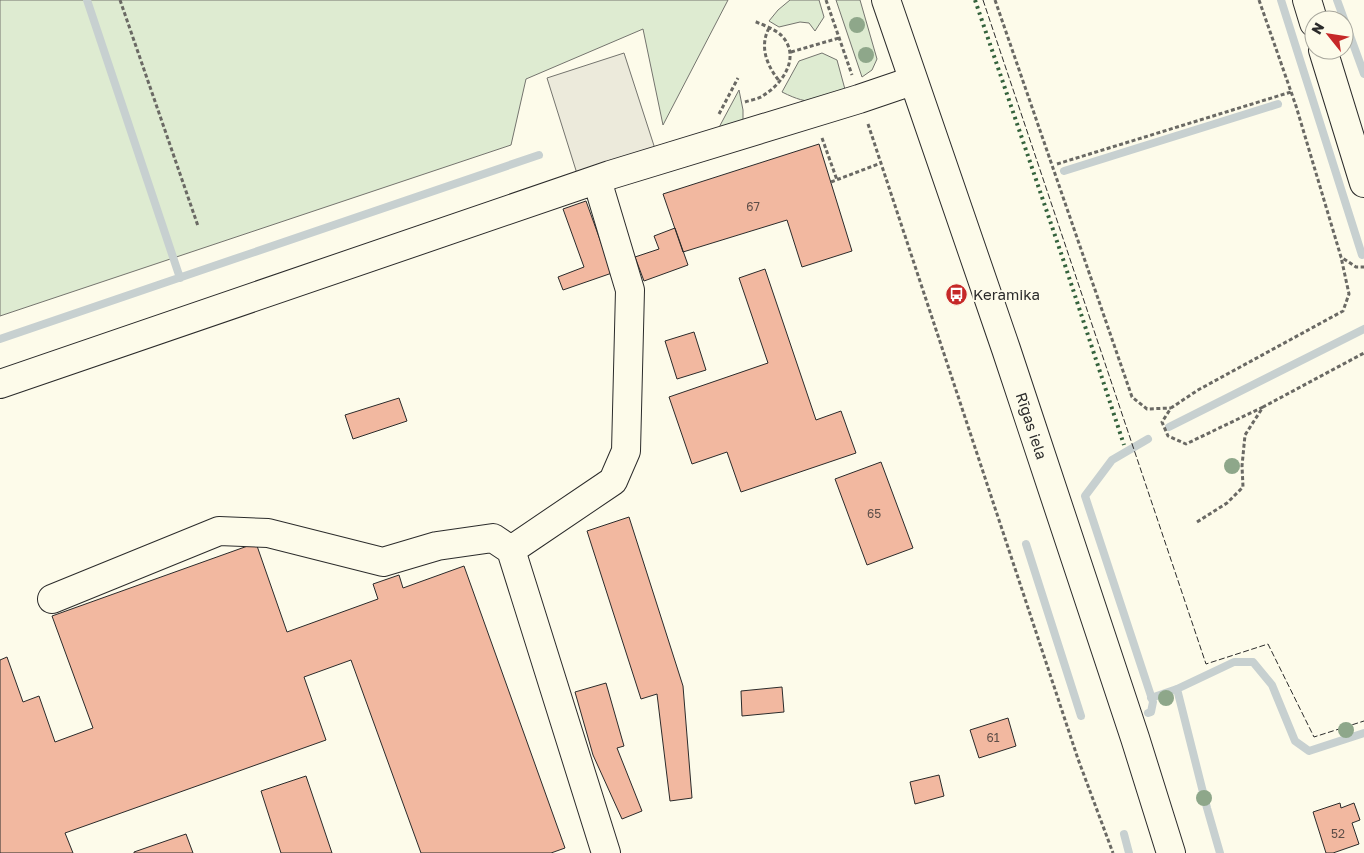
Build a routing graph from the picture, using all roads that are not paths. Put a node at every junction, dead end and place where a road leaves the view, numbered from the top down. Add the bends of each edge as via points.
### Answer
1 (886, 0) edge
2 (1325, 60) edge
3 (912, 81) junction
4 (597, 180) junction
5 (1364, 183) edge
6 (0, 384) edge
7 (511, 550) junction
8 (52, 599) dead end
9 (606, 853) edge
10 (1171, 853) edge

1 - 3 street, Rīgas iela
2 - 5 street
3 - 4 street
3 - 10 street, Rīgas iela via 1012,367
4 - 6 street
4 - 7 street via 630,290 626,451 613,481
7 - 8 street via 493,538 437,546 383,562 268,533 220,531
7 - 9 street

